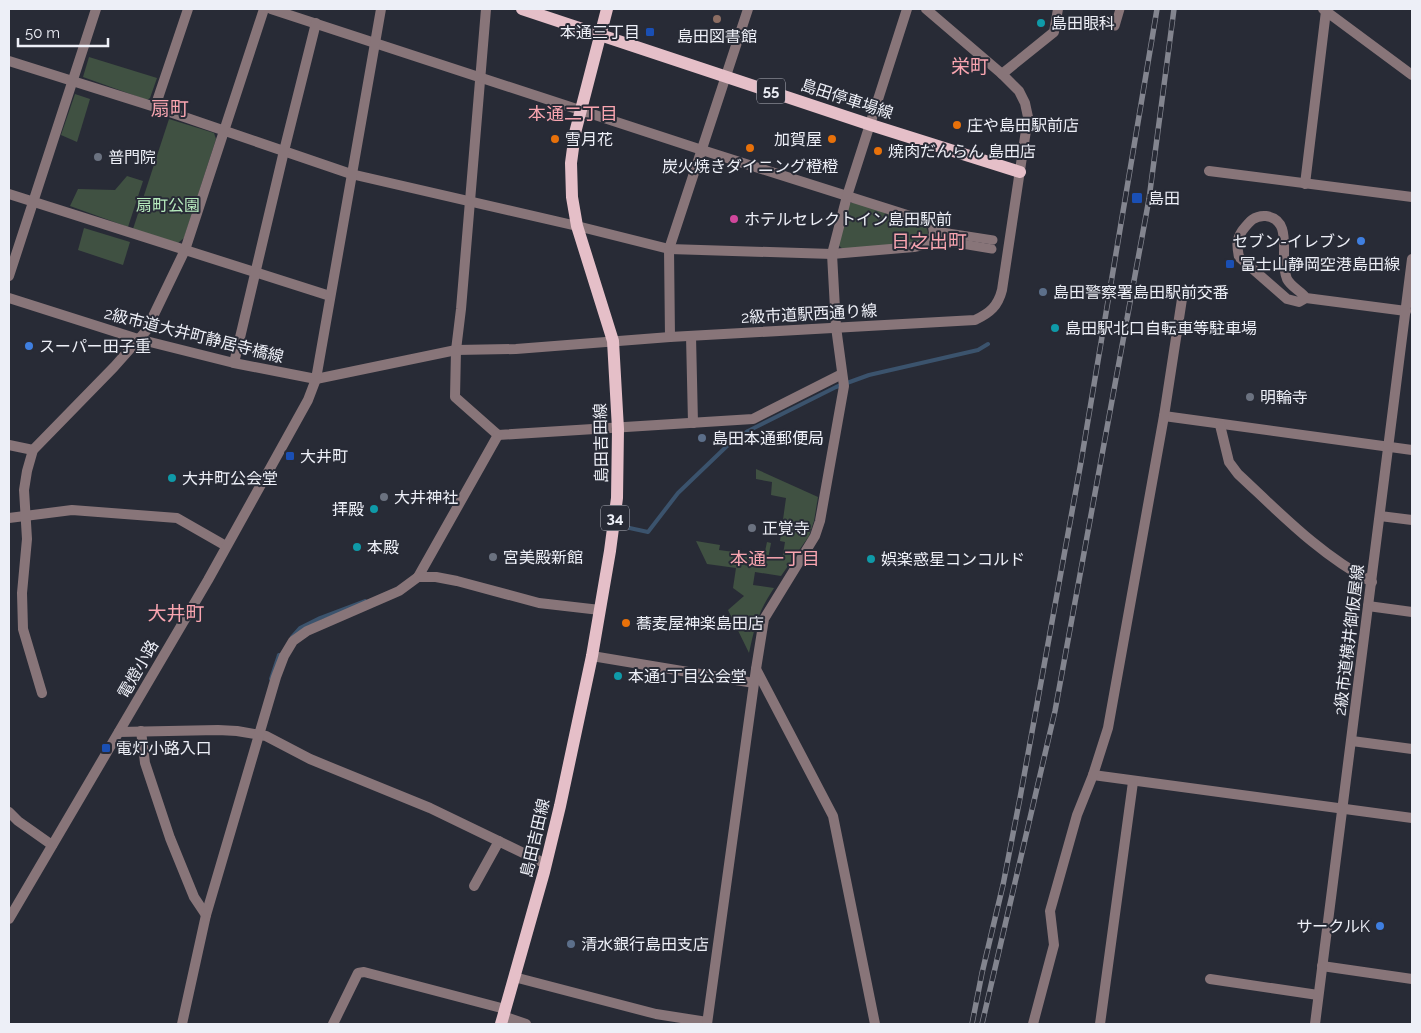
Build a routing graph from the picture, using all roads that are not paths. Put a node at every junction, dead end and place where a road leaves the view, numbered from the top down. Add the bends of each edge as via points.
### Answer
1 (96, 9) edge
2 (188, 9) edge
3 (264, 9) edge
4 (271, 9) edge
5 (381, 9) edge
6 (486, 9) edge
7 (522, 9) edge
8 (607, 9) edge
9 (748, 9) edge
10 (907, 9) edge
11 (926, 9) edge
12 (1058, 9) edge
13 (1120, 9) edge
14 (1325, 10) edge
15 (316, 23) junction
16 (1115, 26) dead end
17 (600, 35) junction
18 (375, 42) junction
19 (9, 61) edge
20 (1002, 74) junction
21 (1412, 75) edge
22 (726, 76) junction
23 (480, 77) junction
24 (72, 81) junction
25 (155, 108) junction
26 (581, 110) junction
27 (871, 125) junction
28 (223, 131) junction
29 (702, 150) junction
30 (284, 151) junction
31 (1209, 171) dead end
32 (1020, 172) junction
33 (351, 174) junction
34 (1305, 184) junction
35 (9, 194) edge
36 (847, 196) junction
37 (1412, 197) edge
38 (469, 201) junction
39 (33, 202) junction
40 (577, 226) junction
41 (933, 235) junction
42 (993, 245) dead end
43 (669, 249) junction
44 (185, 250) junction
45 (832, 254) junction
46 (1412, 260) edge
47 (255, 273) junction
48 (9, 276) edge
49 (330, 296) junction
50 (9, 298) edge
51 (1306, 298) junction
52 (1182, 299) dead end
53 (1409, 312) edge
54 (836, 327) junction
55 (691, 336) junction
56 (670, 337) junction
57 (138, 339) junction
58 (613, 341) junction
59 (456, 350) junction
60 (234, 363) junction
61 (842, 374) junction
62 (316, 379) junction
63 (1164, 416) junction
64 (693, 423) junction
65 (1220, 425) junction
66 (618, 429) junction
67 (498, 435) junction
68 (9, 445) edge
69 (1389, 447) junction
70 (34, 450) junction
71 (1412, 450) edge
72 (1380, 516) junction
73 (26, 517) junction
74 (9, 518) edge
75 (1412, 520) edge
76 (226, 546) junction
77 (418, 577) junction
78 (1372, 582) junction
79 (1368, 606) junction
80 (600, 610) junction
81 (1412, 612) edge
82 (592, 656) junction
83 (756, 669) junction
84 (754, 683) junction
85 (42, 693) dead end
86 (141, 731) junction
87 (119, 732) junction
88 (260, 735) junction
89 (1352, 741) junction
90 (1412, 749) edge
91 (1093, 775) junction
92 (1132, 782) junction
93 (1343, 809) junction
94 (9, 812) edge
95 (1412, 818) edge
96 (499, 841) junction
97 (52, 845) junction
98 (546, 864) junction
99 (474, 886) dead end
100 (206, 915) junction
101 (9, 919) edge
102 (1322, 966) junction
103 (514, 977) junction
104 (1210, 979) dead end
105 (1412, 979) edge
106 (1318, 995) junction
107 (503, 1016) edge
108 (707, 1023) edge
109 (182, 1024) edge
110 (333, 1024) edge
111 (526, 1024) edge
112 (875, 1024) edge
113 (1033, 1024) edge
114 (1100, 1024) edge
115 (1315, 1024) edge

1 - 24 street
2 - 25 street
3 - 28 street
4 - 15 street
5 - 18 street, 電燈小路
6 - 23 street
7 - 17 main road, 島田停車場線 / 55
8 - 17 main road, 島田吉田線 / 34
9 - 22 street
10 - 27 street
11 - 20 street
12 - 20 street via 1054,32
13 - 16 street
14 - 21 street
14 - 34 street
15 - 18 street
15 - 30 street
17 - 22 main road, 島田停車場線 / 55
17 - 26 main road, 島田吉田線 / 34
18 - 23 street
18 - 33 street, 電燈小路
19 - 24 street
20 - 32 street via 1019,91 1028,117
22 - 27 main road, 島田停車場線 / 55
22 - 29 street
23 - 26 street
23 - 38 street
24 - 25 street
24 - 39 street
25 - 28 street
26 - 29 street
26 - 40 main road, 島田吉田線 / 34 via 571,163
27 - 32 main road, 島田停車場線 / 55
27 - 36 street
28 - 30 street
28 - 44 street
29 - 36 street
29 - 43 street
30 - 33 street
30 - 47 street
31 - 34 street
32 - 54 street, 2級市道駅西通り線 via 1002,290 999,301 989,313 975,320
33 - 38 street
33 - 49 street, 電燈小路
34 - 37 street
35 - 39 street
36 - 41 street via 926,221 932,224
36 - 45 street
38 - 40 street
38 - 59 street
39 - 44 street
39 - 48 street
40 - 43 street
40 - 58 main road, 島田吉田線 / 34
41 - 42 street
41 - 45 street via 927,244 914,247
43 - 45 street
43 - 56 street
44 - 47 street
44 - 57 street via 146,331
45 - 54 street
46 - 53 street, 2級市道横井御仮屋線
47 - 49 street
47 - 60 street
49 - 62 street, 電燈小路
50 - 57 street, 2級市道大井町静居寺橋線
51 - 51 street via 1299,302 1287,299 1239,257 1236,247 1239,236 1257,216 1273,217 1283,226 1287,280
51 - 53 street
52 - 63 street
53 - 69 street, 2級市道横井御仮屋線
54 - 55 street, 2級市道駅西通り線
54 - 61 street
55 - 56 street, 2級市道駅西通り線
55 - 64 street
56 - 58 street, 2級市道駅西通り線
57 - 60 street, 2級市道大井町静居寺橋線
57 - 70 street
58 - 59 street, 2級市道駅西通り線
58 - 66 main road, 島田吉田線 / 34
59 - 62 street, 2級市道駅西通り線
59 - 67 street via 455,397
60 - 62 street, 2級市道大井町静居寺橋線
61 - 64 street via 753,419
61 - 83 street via 844,386 820,521 815,536 764,619
62 - 76 street, 電燈小路 via 308,400
63 - 65 street
63 - 91 street via 1108,728
64 - 66 street
65 - 69 street
65 - 78 street via 1229,462 1238,474 1322,550
66 - 67 street
66 - 80 main road, 島田吉田線 / 34 via 617,498
67 - 77 street
68 - 70 street
69 - 71 street
69 - 72 street, 2級市道横井御仮屋線
70 - 73 street via 24,490
72 - 75 street
72 - 78 street, 2級市道横井御仮屋線
73 - 74 street
73 - 76 street via 72,510 177,518
73 - 85 street via 22,593 24,629
76 - 87 street, 電燈小路
77 - 80 street via 457,581 539,603
77 - 88 street via 399,591 307,631 293,641 284,656
78 - 79 street, 2級市道横井御仮屋線
79 - 81 street
79 - 89 street, 2級市道横井御仮屋線
80 - 82 main road, 島田吉田線 / 34
82 - 84 street
82 - 98 main road, 島田吉田線 / 34
83 - 84 street
83 - 112 street via 832,816
84 - 108 street
86 - 87 street
86 - 88 street via 218,730
86 - 100 street via 145,763 170,838 194,897
87 - 97 street, 電燈小路
88 - 96 street
88 - 100 street
89 - 90 street
89 - 93 street, 2級市道横井御仮屋線
91 - 92 street
91 - 113 street via 1077,815 1050,911 1054,945
92 - 93 street
92 - 114 street
93 - 95 street
93 - 102 street, 2級市道横井御仮屋線
94 - 97 street
96 - 98 street
96 - 99 street
97 - 101 street, 電燈小路
98 - 103 main road, 島田吉田線 / 34
100 - 109 street
102 - 105 street
102 - 106 street, 2級市道横井御仮屋線
103 - 107 main road, 島田吉田線 / 34
103 - 108 street via 656,1014
104 - 106 street
106 - 115 street, 2級市道横井御仮屋線
107 - 110 street via 364,972 358,973
107 - 111 street

